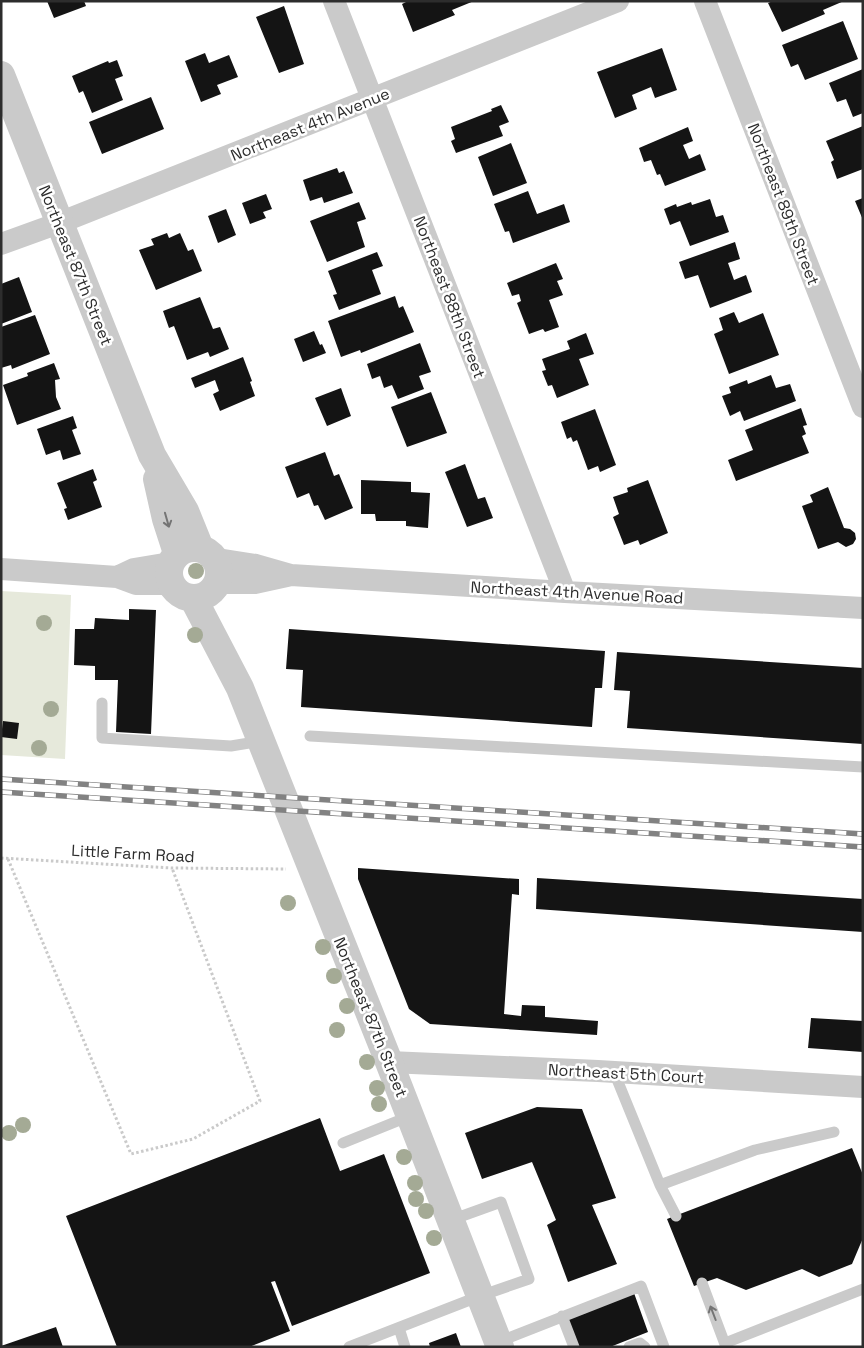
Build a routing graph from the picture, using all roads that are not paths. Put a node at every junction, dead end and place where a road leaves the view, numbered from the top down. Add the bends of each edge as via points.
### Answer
1 (334, 1) edge
2 (618, 1) edge
3 (705, 1) edge
4 (1, 75) edge
5 (372, 99) junction
6 (59, 223) junction
7 (1, 244) edge
8 (863, 407) edge
9 (1, 569) edge
10 (195, 572) junction
11 (565, 592) junction
12 (863, 608) edge
13 (102, 703) dead end
14 (310, 736) dead end
15 (261, 741) junction
16 (863, 767) edge
17 (389, 1062) junction
18 (614, 1072) junction
19 (863, 1087) edge
20 (410, 1116) junction
21 (834, 1132) dead end
22 (343, 1143) dead end
23 (660, 1185) junction
24 (676, 1216) dead end
25 (451, 1220) junction
26 (702, 1283) dead end
27 (863, 1289) edge
28 (480, 1296) junction
29 (562, 1316) junction
30 (399, 1328) junction
31 (499, 1344) edge
32 (726, 1345) edge
33 (349, 1347) edge
34 (406, 1347) edge
35 (574, 1347) edge
36 (629, 1347) edge
37 (645, 1347) edge
38 (664, 1347) edge

1 - 5 street, Northeast 88th Street
2 - 5 street, Northeast 4th Avenue
3 - 8 street, Northeast 89th Street
4 - 6 street, Northeast 87th Street
5 - 6 street, Northeast 4th Avenue
5 - 11 street, Northeast 88th Street
6 - 7 street, Northeast 4th Avenue
6 - 10 street, Northeast 87th Street via 152,455 166,519
9 - 10 street, Northeast 4th Avenue Road via 117,577 134,569
10 - 11 street, Northeast 4th Avenue Road via 255,583 291,575
10 - 15 street, Northeast 87th Street
11 - 12 street, Northeast 4th Avenue Road
13 - 15 lane via 102,738 231,746
14 - 16 lane
15 - 17 street, Northeast 87th Street
17 - 18 street, Northeast 5th Court
17 - 20 street, Northeast 87th Street
18 - 19 street, Northeast 5th Court
18 - 23 lane
20 - 22 lane
20 - 25 street, Northeast 87th Street
21 - 23 lane via 755,1150
23 - 24 lane
25 - 28 street, Northeast 87th Street
25 - 28 lane via 502,1202 529,1279
32 -> 26 lane
27 - 32 lane
28 - 30 lane
28 - 31 street, Northeast 87th Street
29 - 31 lane
29 - 35 lane
29 - 38 lane via 641,1286
30 - 33 lane
30 - 34 lane
36 - 37 lane via 640,1343

